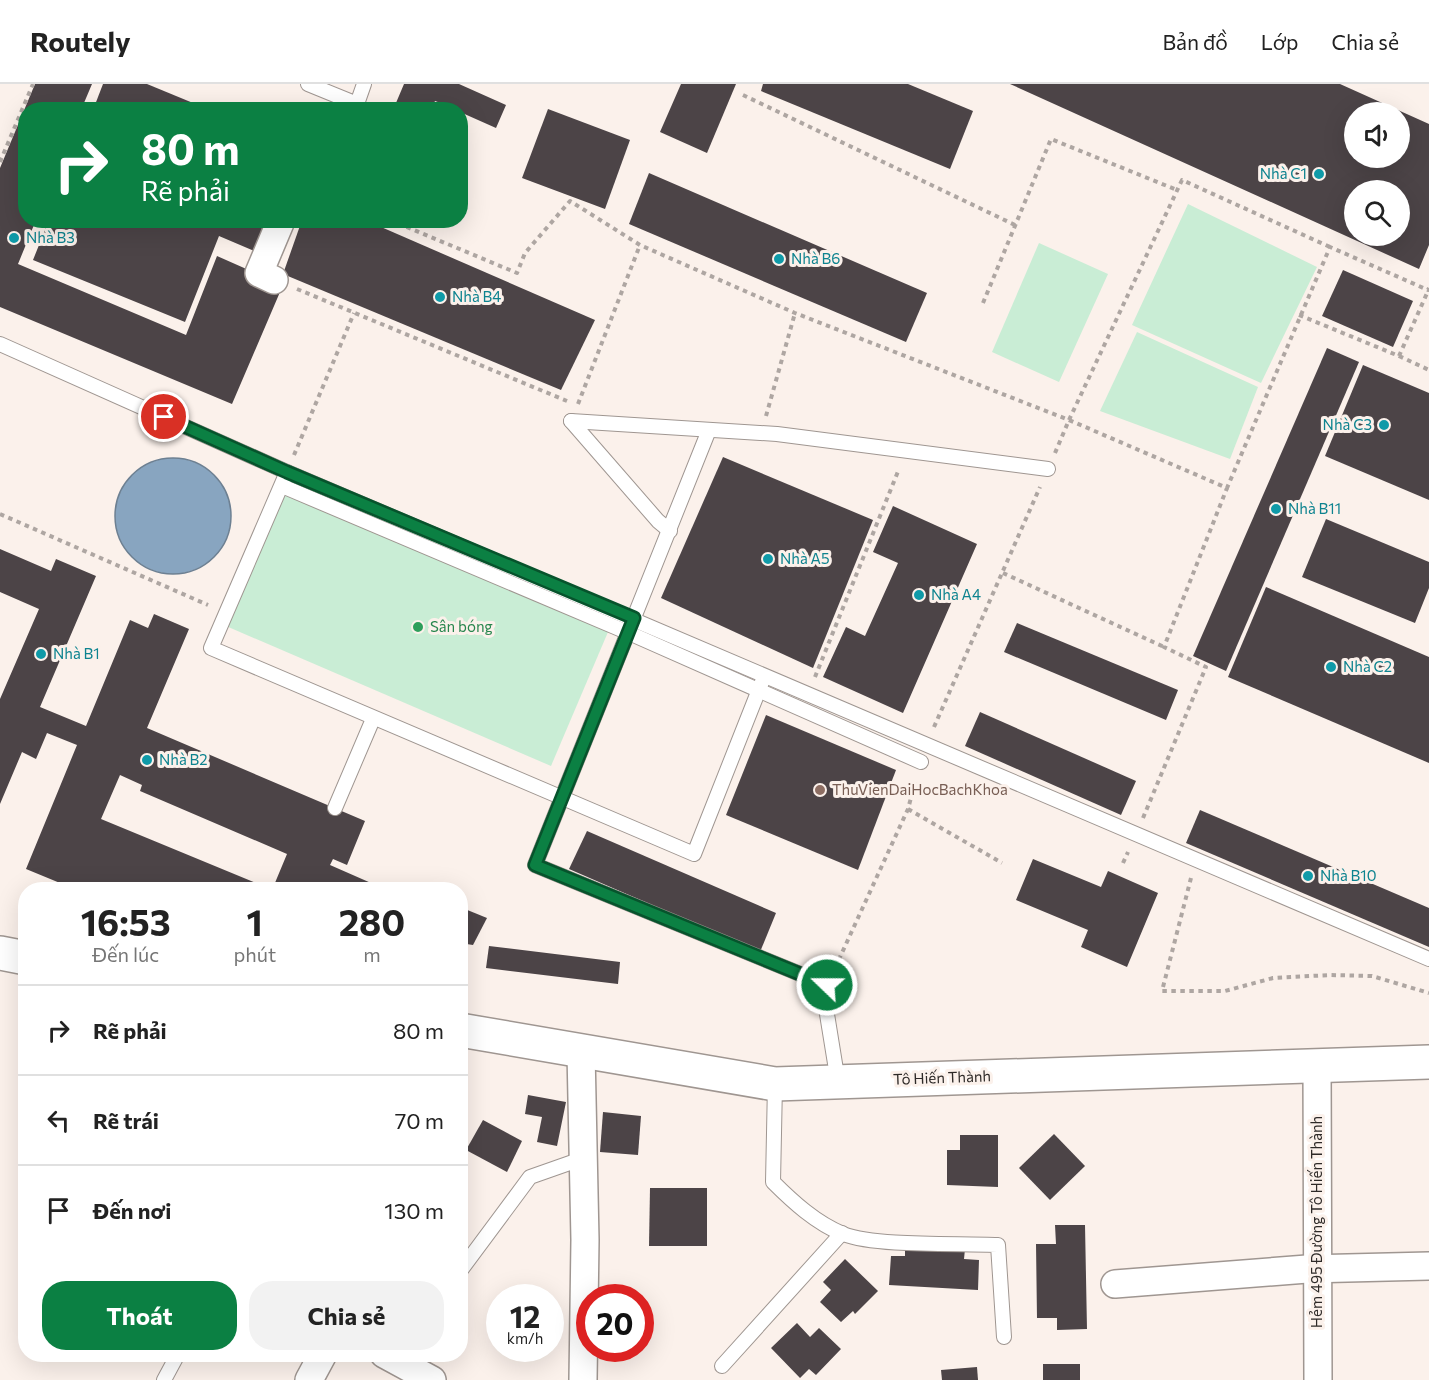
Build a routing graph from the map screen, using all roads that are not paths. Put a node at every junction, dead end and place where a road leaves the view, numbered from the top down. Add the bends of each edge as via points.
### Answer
1 (308, 84) edge
2 (364, 84) edge
3 (352, 102) edge
4 (358, 102) edge
5 (278, 228) edge
6 (274, 280) road end
7 (0, 344) edge
8 (709, 430) junction
9 (1048, 469) road end
10 (287, 472) junction
11 (282, 486) junction
12 (670, 531) junction
13 (634, 618) junction
14 (629, 633) junction
15 (764, 677) junction
16 (758, 692) junction
17 (373, 719) junction
18 (921, 762) road end
19 (561, 798) junction
20 (335, 808) dead end
21 (0, 954) edge
22 (18, 956) edge
23 (1429, 959) edge
24 (827, 985) road end
25 (826, 1008) dead end
26 (468, 1031) edge
27 (581, 1052) junction
28 (1429, 1062) edge
29 (1317, 1064) junction
30 (838, 1082) junction
31 (776, 1084) junction
32 (584, 1158) junction
33 (842, 1233) junction
34 (468, 1261) edge
35 (1429, 1266) edge
36 (1317, 1269) junction
37 (1115, 1284) dead end
38 (1004, 1337) dead end
39 (174, 1362) edge
40 (319, 1362) edge
41 (399, 1362) edge
42 (722, 1366) dead end
43 (164, 1380) edge
44 (309, 1380) edge
45 (432, 1380) edge
46 (583, 1380) edge
47 (1318, 1380) edge

1 - 3 lane
2 - 4 lane
5 - 6 street via 259,273
7 - 10 lane
8 - 9 lane
8 - 12 lane
8 - 12 lane via 571,421
10 - 11 lane
10 - 13 lane
11 - 14 lane
11 - 17 lane via 211,648
12 - 13 lane
13 - 14 lane
13 - 15 lane
14 - 16 lane
14 - 19 lane
15 - 16 lane
15 - 23 lane
16 - 18 lane
16 - 19 lane via 694,854
17 - 19 lane
17 - 20 lane
19 - 24 lane via 535,865
21 - 22 main road
25 - 30 lane
26 - 27 main road, Tô Hiến Thành
27 - 31 main road, Tô Hiến Thành
27 - 32 street
28 - 29 main road, Tô Hiến Thành
29 - 30 main road, Tô Hiến Thành
29 - 36 street, Hẻm 495 Đường Tô Hiến Thành
30 - 31 main road, Tô Hiến Thành
31 - 33 lane via 773,1182 799,1207
32 - 34 lane via 530,1177
32 - 46 street
33 - 38 lane via 866,1240 998,1245
33 - 42 lane
35 - 36 street
36 - 37 street
36 - 47 street, Hẻm 495 Đường Tô Hiến Thành
39 - 43 lane
40 - 44 street
41 - 45 street

